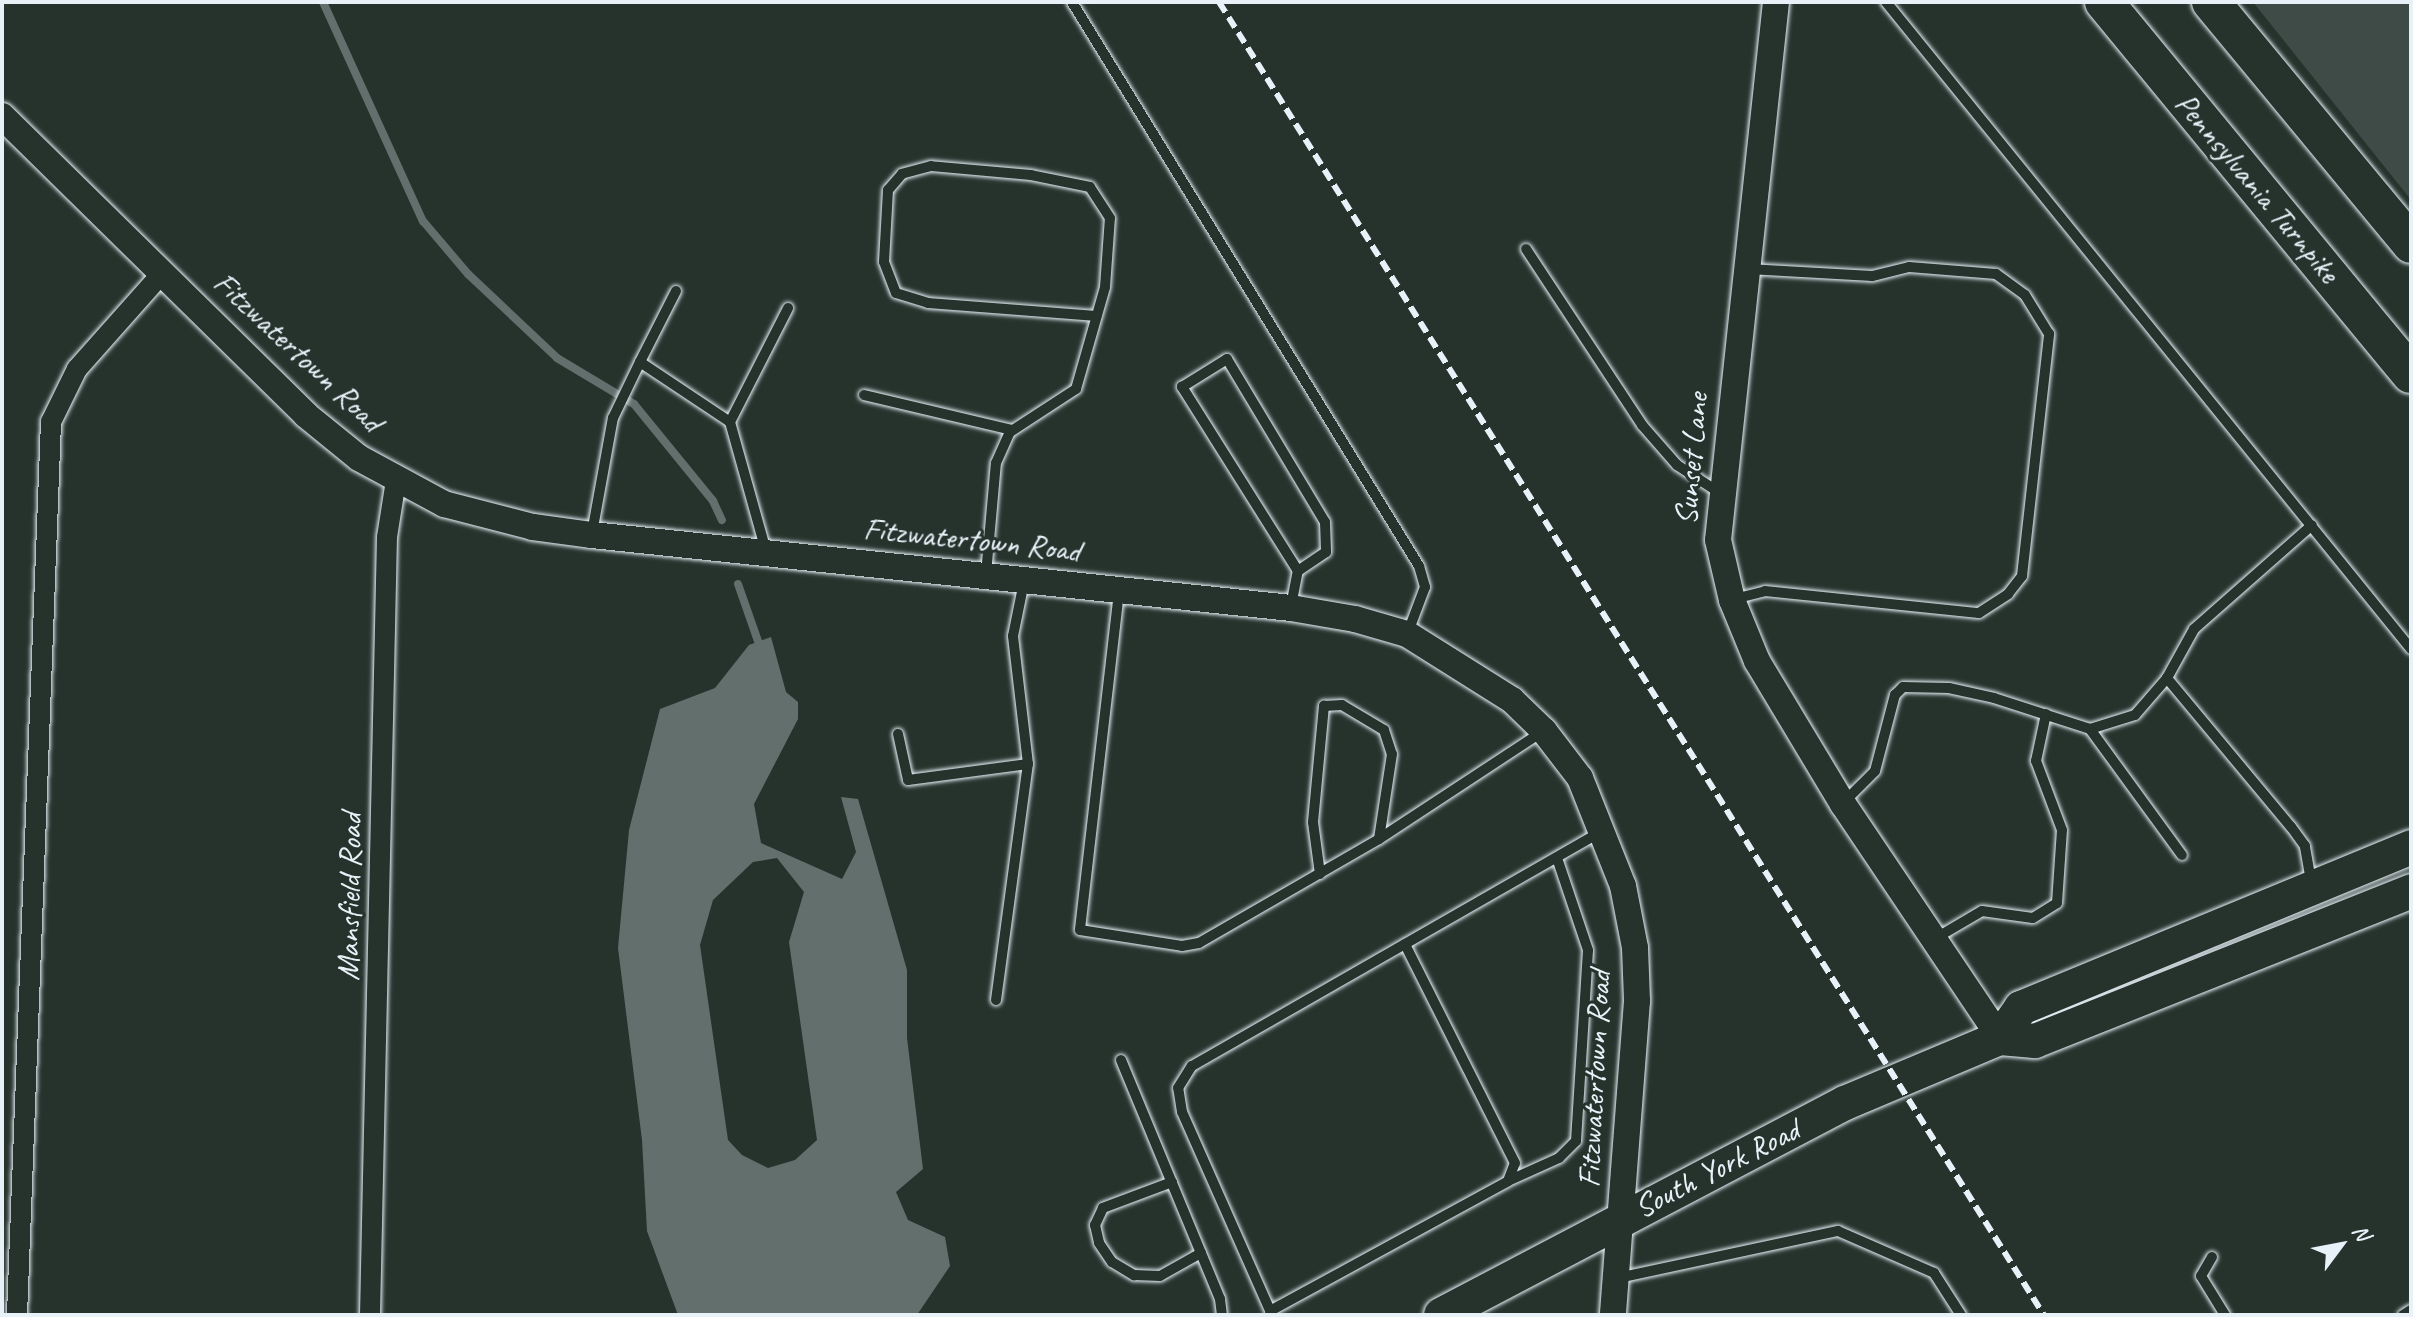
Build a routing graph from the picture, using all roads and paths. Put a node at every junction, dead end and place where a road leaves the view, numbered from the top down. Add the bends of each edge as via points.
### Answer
1 (1072, 2) edge
2 (1776, 2) edge
3 (1886, 2) edge
4 (2104, 2) edge
5 (2211, 2) edge
6 (2, 116) edge
7 (2411, 244) edge
8 (1526, 249) dead end
9 (1746, 269) junction
10 (163, 272) junction
11 (676, 291) dead end
12 (788, 308) dead end
13 (1097, 316) junction
14 (640, 362) junction
15 (2411, 374) edge
16 (864, 395) dead end
17 (730, 422) junction
18 (1012, 430) junction
19 (396, 480) junction
20 (1720, 493) junction
21 (2312, 525) junction
22 (592, 535) junction
23 (767, 553) junction
24 (1298, 571) junction
25 (985, 576) junction
26 (1024, 580) junction
27 (1120, 590) junction
28 (1732, 600) junction
29 (1291, 608) junction
30 (1407, 634) junction
31 (2411, 649) edge
32 (2167, 678) junction
33 (2046, 714) junction
34 (2090, 729) junction
35 (1544, 731) junction
36 (898, 734) dead end
37 (1028, 764) junction
38 (1843, 804) junction
39 (1605, 830) junction
40 (1379, 839) junction
41 (2411, 847) edge
42 (2182, 855) dead end
43 (1557, 858) junction
44 (1320, 874) junction
45 (2312, 886) junction
46 (2411, 891) edge
47 (1934, 939) junction
48 (1405, 944) junction
49 (996, 1000) dead end
50 (2000, 1038) junction
51 (1121, 1060) dead end
52 (1508, 1181) junction
53 (1172, 1182) junction
54 (1623, 1218) junction
55 (1201, 1253) junction
56 (2212, 1257) dead end
57 (1618, 1278) junction
58 (2411, 1310) edge
59 (1271, 1313) edge
60 (17, 1315) edge
61 (370, 1315) edge
62 (1222, 1315) edge
63 (1441, 1315) edge
64 (1613, 1315) edge
65 (1961, 1315) edge
66 (2225, 1315) edge
67 (2403, 1315) edge

1 - 30 lane via 1419,566 1425,587
2 - 9 street, Sunset Lane
3 - 21 lane
4 - 15 highway, Pennsylvania Turnpike
5 - 7 highway
6 - 10 street, Fitzwatertown Road
8 - 20 lane via 1642,425 1677,465
9 - 20 street, Sunset Lane
9 - 28 lane via 1872,276 1909,267 1996,274 2025,295 2049,334 2022,576 2008,594 1979,613 1765,591
10 - 19 street, Fitzwatertown Road via 306,415
10 - 60 street via 77,369 51,422
11 - 14 lane
12 - 17 lane
13 - 13 lane via 1105,287 1110,218 1090,187 1031,175 931,166 902,174 888,190 884,262 896,293 928,303
13 - 18 lane via 1076,389
14 - 17 lane
14 - 22 lane via 613,418
16 - 18 lane
17 - 23 lane
18 - 25 lane via 996,463
19 - 22 street, Fitzwatertown Road via 482,516
19 - 61 street, Mansfield Road via 387,537
20 - 28 street, Sunset Lane via 1718,540
21 - 31 lane
21 - 32 lane via 2194,629
22 - 23 street, Fitzwatertown Road
23 - 25 street, Fitzwatertown Road
24 - 24 lane via 1182,387 1227,359 1325,522 1326,552
24 - 29 lane
25 - 26 street, Fitzwatertown Road
26 - 27 street, Fitzwatertown Road
26 - 37 lane via 1013,636
27 - 29 street, Fitzwatertown Road
27 - 44 lane via 1080,930 1182,946 1199,943
28 - 38 street, Sunset Lane via 1757,661
29 - 30 street, Fitzwatertown Road
30 - 35 street, Fitzwatertown Road via 1469,669
32 - 34 lane via 2135,715
32 - 45 lane via 2305,846
33 - 34 lane
33 - 38 lane via 1949,688 1903,687 1895,695 1875,771
33 - 47 lane via 2036,761 2062,830 2057,903 2033,918 1982,911
34 - 42 lane
35 - 39 street, Fitzwatertown Road via 1580,778
35 - 40 lane
36 - 37 lane via 908,780
37 - 49 lane
38 - 47 street, Sunset Lane
39 - 43 lane
39 - 54 street, Fitzwatertown Road via 1635,948 1637,1001
40 - 44 lane
40 - 44 lane via 1392,754 1384,730 1342,705 1324,706 1313,822
41 - 45 highway, South York Road
43 - 48 lane
43 - 52 lane via 1588,950 1576,1141 1559,1158
45 - 50 highway, South York Road via 2021,1008
46 - 50 highway, South York Road via 2035,1041
47 - 50 street, Sunset Lane
48 - 52 lane via 1515,1163
48 - 59 lane via 1192,1066 1178,1088 1182,1112
50 - 54 highway, South York Road via 1845,1103
51 - 53 lane
52 - 59 lane
53 - 55 lane
53 - 55 lane via 1103,1208 1095,1225 1099,1243 1112,1262 1134,1275 1160,1276
54 - 57 street, Fitzwatertown Road
54 - 63 highway, South York Road
55 - 62 lane
56 - 66 lane via 2201,1276
57 - 64 street, Fitzwatertown Road
57 - 65 lane via 1838,1231 1934,1273
58 - 67 lane

